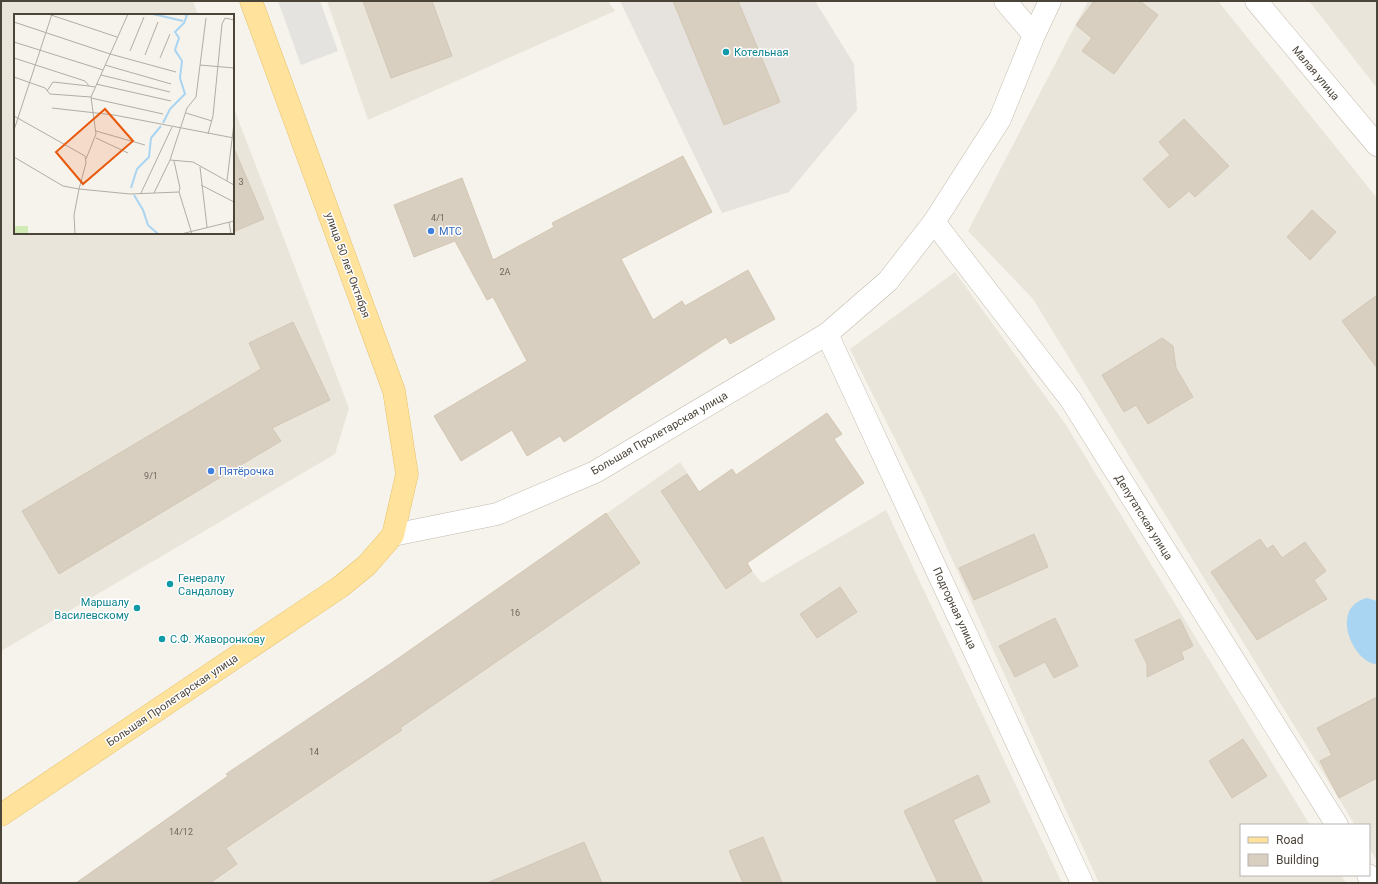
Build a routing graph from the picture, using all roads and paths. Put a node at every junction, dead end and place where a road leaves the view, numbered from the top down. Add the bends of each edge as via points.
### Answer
1 (251, 1) edge
2 (1005, 1) edge
3 (1050, 1) edge
4 (1256, 1) edge
5 (1034, 35) junction
6 (1377, 145) edge
7 (934, 222) junction
8 (827, 334) junction
9 (393, 535) junction
10 (1, 815) edge
11 (1336, 824) edge
12 (1082, 883) edge

1 - 9 main road, улица 50 лет Октября via 394,392 407,474
2 - 5 street
3 - 5 street, Большая Пролетарская улица
4 - 6 street, Малая улица
5 - 7 street, Большая Пролетарская улица via 1000,119
7 - 8 street, Большая Пролетарская улица via 888,281
7 - 11 street, Депутатская улица via 1071,400
8 - 9 street, Большая Пролетарская улица via 596,472 497,514
8 - 12 street, Подгорная улица
9 - 10 main road, Большая Пролетарская улица via 367,564 340,587

